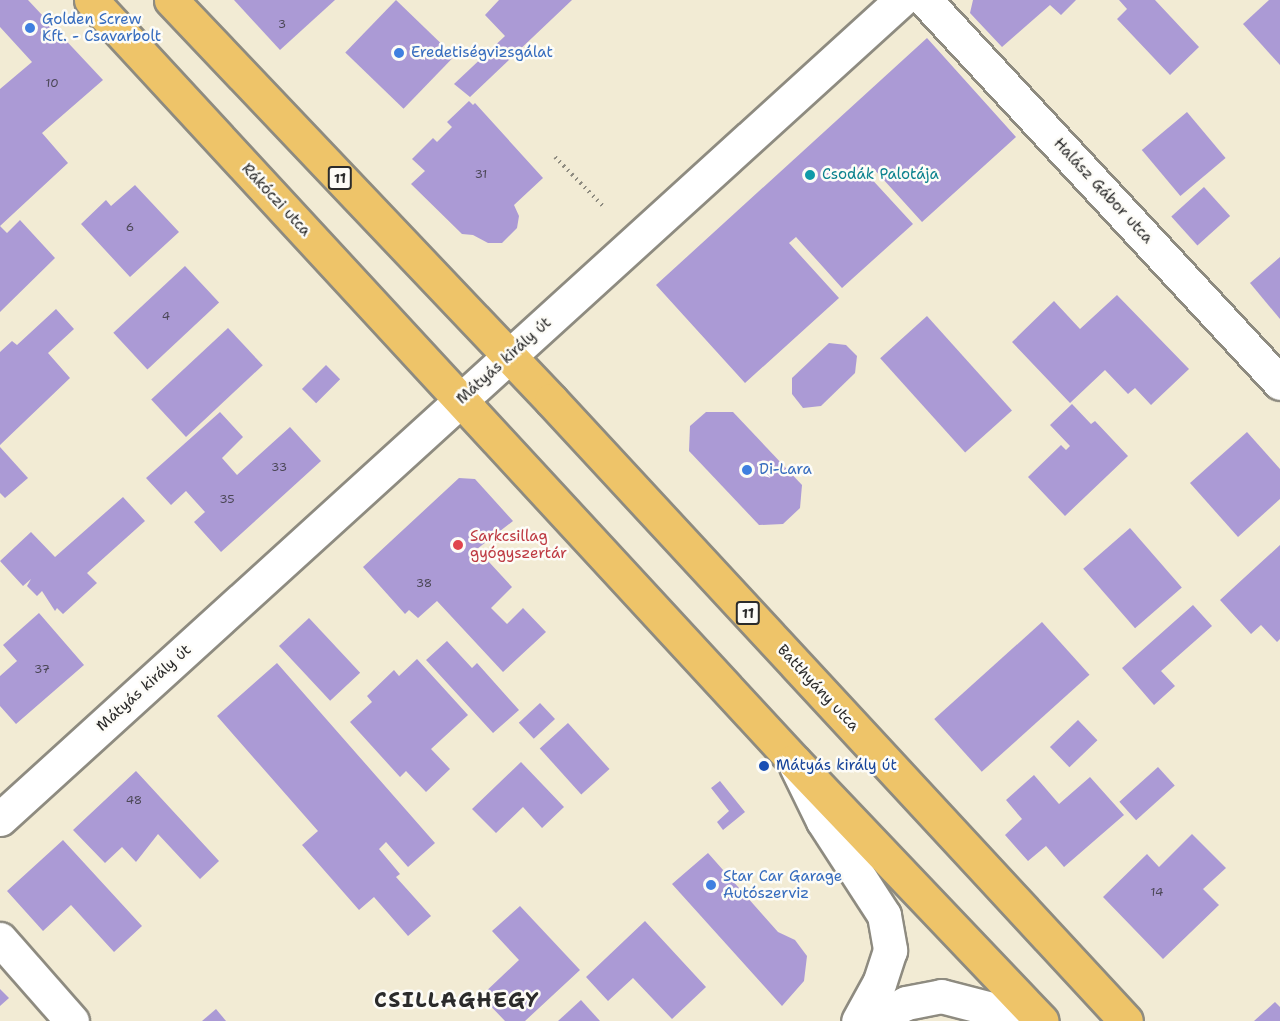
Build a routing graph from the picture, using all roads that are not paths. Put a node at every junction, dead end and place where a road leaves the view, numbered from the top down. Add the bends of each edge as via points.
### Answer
1 (91, 0) edge
2 (171, 0) edge
3 (901, 0) edge
4 (925, 0) edge
5 (508, 357) junction
6 (1280, 383) edge
7 (461, 400) junction
8 (794, 761) junction
9 (0, 819) edge
10 (0, 939) edge
11 (72, 1021) edge
12 (858, 1021) edge
13 (871, 1021) edge
14 (1020, 1021) edge
15 (1042, 1021) edge
16 (1126, 1021) edge

1 - 7 main road, Rákóczi utca
2 - 5 main road, 11
3 - 5 street, Mátyás király út
4 - 6 street, Halász Gábor utca
5 - 7 street, Mátyás király út
5 - 16 main road, Batthyány utca / 11
7 - 8 main road
7 - 9 street, Mátyás király út
8 - 12 street via 824,822 884,915 890,950 879,983
8 - 15 main road
10 - 11 street
13 - 14 street via 906,1003 941,996 1007,1013

